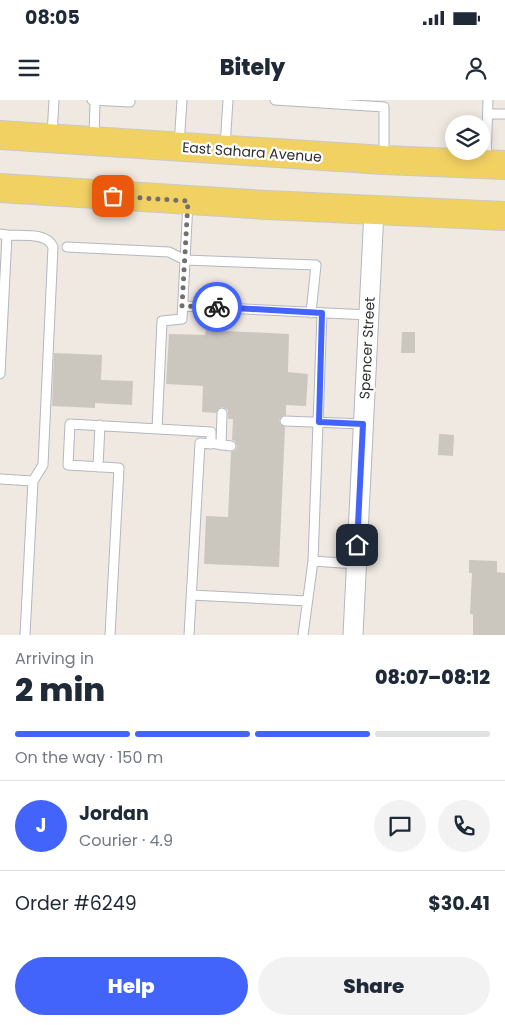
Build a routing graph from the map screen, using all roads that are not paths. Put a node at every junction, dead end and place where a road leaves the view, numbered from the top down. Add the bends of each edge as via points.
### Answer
1 (54, 100) edge
2 (94, 100) edge
3 (130, 100) edge
4 (182, 100) edge
5 (228, 100) edge
6 (275, 100) edge
7 (488, 100) edge
8 (304, 101) edge
9 (488, 114) junction
10 (505, 114) edge
11 (0, 135) edge
12 (52, 139) junction
13 (94, 142) junction
14 (179, 147) junction
15 (225, 150) junction
16 (384, 160) junction
17 (496, 165) edge
18 (0, 188) edge
19 (188, 201) junction
20 (374, 211) junction
21 (505, 216) edge
22 (4, 234) edge
23 (67, 247) dead end
24 (185, 260) junction
25 (182, 306) junction
26 (311, 312) junction
27 (322, 313) junction
28 (368, 315) junction
29 (0, 374) edge
30 (222, 413) dead end
31 (285, 421) dead end
32 (319, 422) junction
33 (363, 424) junction
34 (100, 425) junction
35 (157, 429) junction
36 (212, 432) junction
37 (221, 432) junction
38 (211, 444) junction
39 (221, 445) junction
40 (231, 446) dead end
41 (98, 467) junction
42 (0, 479) edge
43 (33, 481) junction
44 (313, 562) junction
45 (356, 564) junction
46 (191, 595) junction
47 (307, 601) junction
48 (25, 635) edge
49 (110, 635) edge
50 (189, 635) edge
51 (303, 635) edge
52 (353, 635) edge

1 - 12 lane
2 - 3 lane
2 - 13 lane
4 - 14 lane
5 - 15 lane
6 - 8 lane
7 - 9 lane
8 - 16 lane via 384,107
9 - 10 lane
9 - 17 lane
11 - 12 main road, East Sahara Avenue
12 - 13 main road, East Sahara Avenue
13 - 14 main road, East Sahara Avenue
14 - 15 main road, East Sahara Avenue
15 - 16 main road, East Sahara Avenue
16 - 17 main road, East Sahara Avenue
18 - 19 main road
19 - 20 main road
19 - 24 lane
20 - 21 main road
20 - 28 street, Spencer Street
22 - 29 lane
22 - 43 lane via 44,237 53,248 43,464
23 - 24 lane via 169,252
24 - 25 lane
24 - 26 lane via 316,265
25 - 26 lane
25 - 35 lane via 182,320 162,321
26 - 27 lane
27 - 28 lane
27 - 32 lane
28 - 33 street, Spencer Street
30 - 37 lane
31 - 32 lane
32 - 33 lane
32 - 44 lane
33 - 45 street, Spencer Street
34 - 35 lane
34 - 41 lane
34 - 41 lane via 70,424 68,465
35 - 36 lane
36 - 37 lane
36 - 38 lane
37 - 39 lane
38 - 39 lane
38 - 46 lane via 200,443
39 - 40 lane
41 - 49 lane via 119,468
42 - 43 lane
43 - 48 lane
44 - 45 lane
44 - 47 lane
45 - 52 street, Spencer Street
46 - 47 lane
46 - 50 lane
47 - 51 lane

